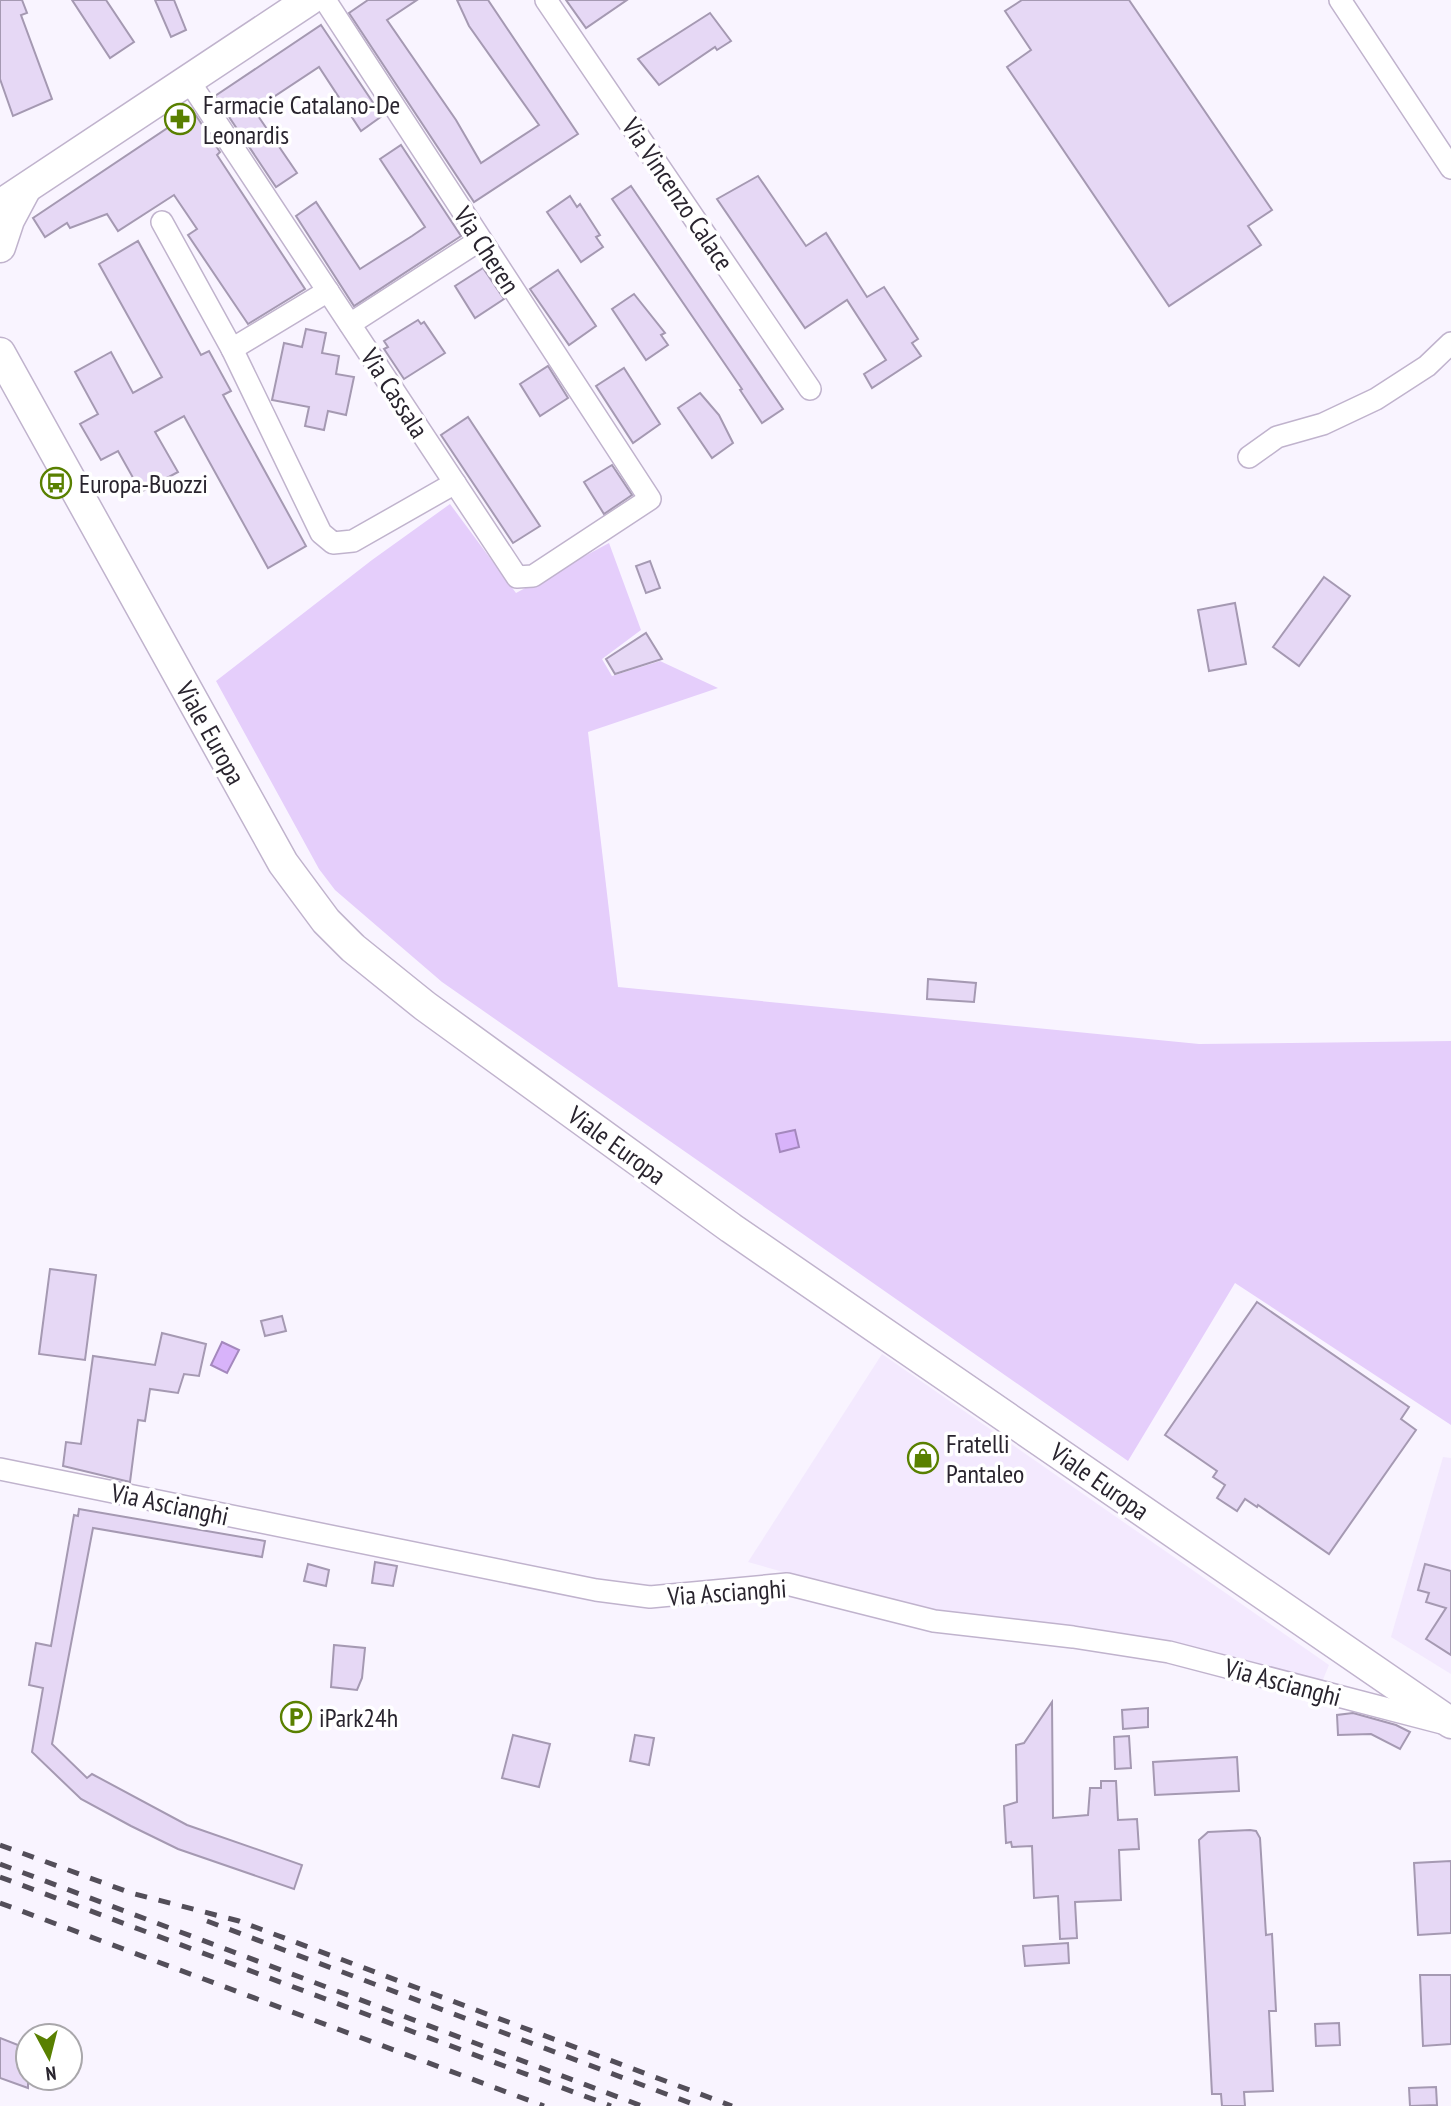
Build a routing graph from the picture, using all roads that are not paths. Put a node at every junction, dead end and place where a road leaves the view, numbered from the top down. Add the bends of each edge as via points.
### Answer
1 (309, 0) edge
2 (325, 0) edge
3 (546, 0) edge
4 (1340, 0) edge
5 (187, 78) junction
6 (1451, 168) edge
7 (29, 183) junction
8 (0, 205) edge
9 (162, 222) dead end
10 (480, 240) junction
11 (0, 247) edge
12 (328, 291) junction
13 (350, 324) junction
14 (1451, 343) edge
15 (2, 348) edge
16 (232, 349) junction
17 (810, 389) dead end
18 (1249, 457) dead end
19 (455, 483) junction
20 (650, 499) joint
21 (0, 1469) edge
22 (1451, 1724) edge

1 - 5 main road
2 - 10 street, Via Cheren
3 - 17 street, Via Vincenzo Calace
4 - 6 street
5 - 7 main road
5 - 12 street, Via Cassala
7 - 8 main road
7 - 11 main road
9 - 16 street
10 - 13 street
10 - 20 street, Via Cheren
12 - 13 street, Via Cassala
12 - 16 street
13 - 19 street, Via Cassala
14 - 18 street via 1427,366 1376,399 1323,424 1278,437
15 - 22 main road, Viale Europa via 283,863 326,921 353,948 425,1006 732,1228
16 - 19 street via 321,533 333,543 353,541
19 - 20 street, Via Cassala via 517,577 533,576
21 - 22 street, Via Ascianghi via 596,1590 650,1597 787,1584 934,1621 1169,1652

